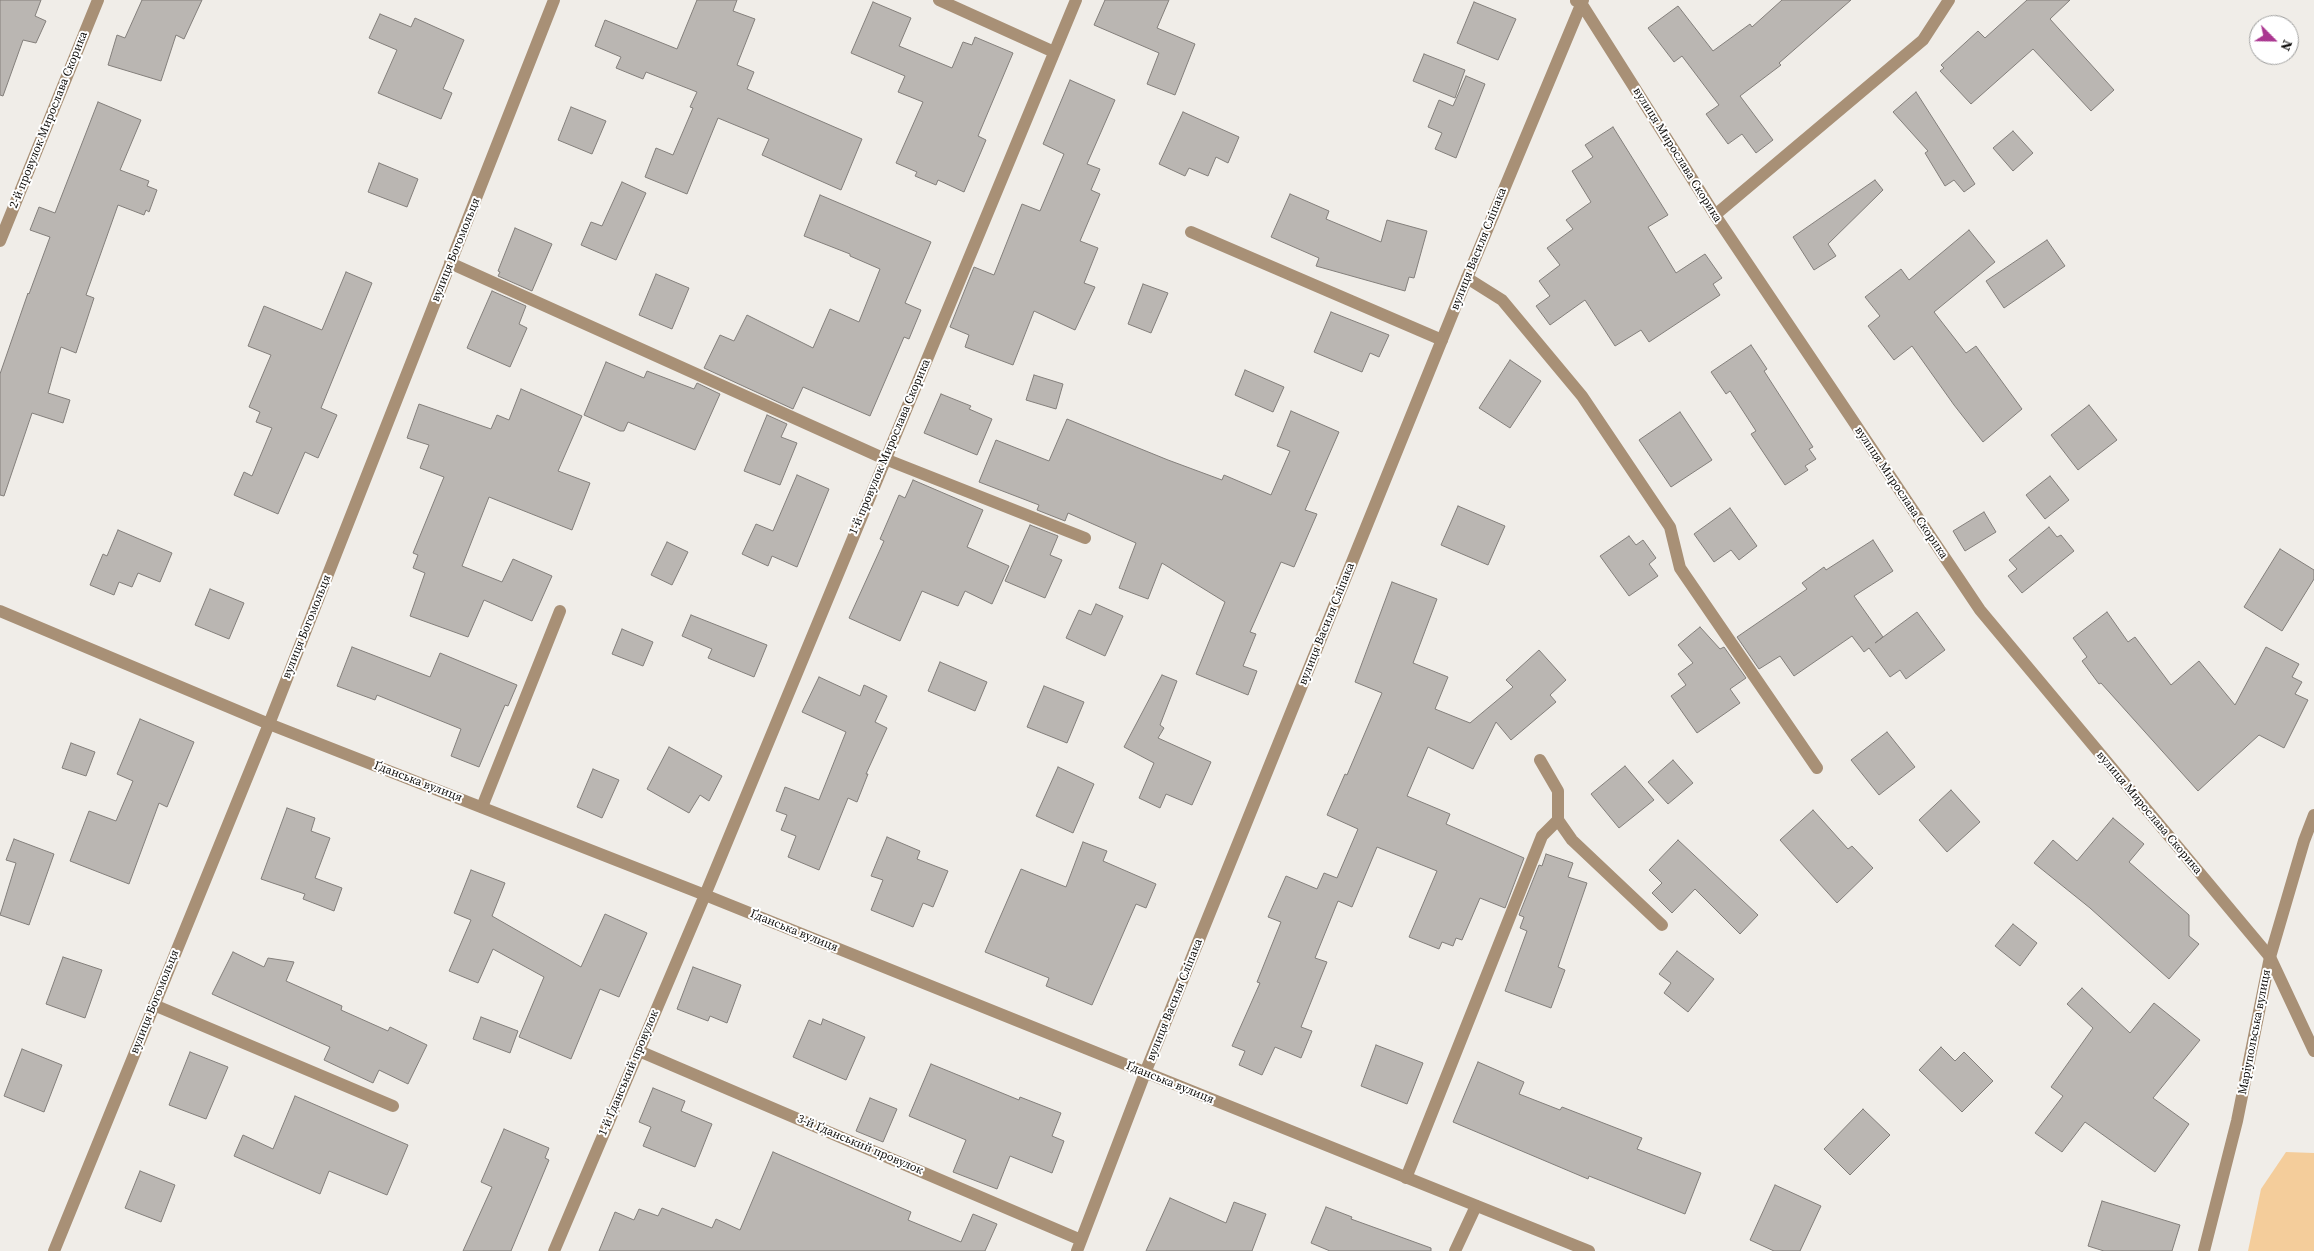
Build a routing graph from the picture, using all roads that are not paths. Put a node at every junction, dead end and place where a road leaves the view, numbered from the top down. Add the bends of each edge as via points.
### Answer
1 (98, 0) edge
2 (554, 0) edge
3 (939, 0) edge
4 (1076, 0) edge
5 (1950, 0) edge
6 (1579, 1) edge
7 (1054, 52) junction
8 (1715, 215) junction
9 (1191, 232) dead end
10 (0, 241) edge
11 (450, 263) junction
12 (1467, 278) junction
13 (1442, 340) junction
14 (884, 459) junction
15 (1086, 538) dead end
16 (0, 611) edge
17 (560, 611) dead end
18 (269, 724) junction
19 (1540, 760) dead end
20 (1816, 768) dead end
21 (482, 808) junction
22 (2314, 815) edge
23 (1558, 820) junction
24 (705, 895) junction
25 (1662, 925) dead end
26 (2270, 957) junction
27 (154, 1005) junction
28 (639, 1051) junction
29 (2314, 1051) edge
30 (1145, 1073) junction
31 (393, 1106) dead end
32 (1406, 1178) junction
33 (1476, 1206) junction
34 (1079, 1246) edge
35 (54, 1251) edge
36 (554, 1251) edge
37 (1455, 1251) edge
38 (1589, 1251) edge
39 (2204, 1251) edge

1 - 10 street, 2-й провулок Мирослава Скорика
2 - 11 street, вулиця Богомольця
3 - 7 street
4 - 7 street, 1-й провулок Мирослава Скорика
5 - 8 street via 1923,40
6 - 8 street, вулиця Мирослава Скорика
6 - 12 street, вулиця Василя Сліпака
7 - 14 street, 1-й провулок Мирослава Скорика
8 - 26 street, вулиця Мирослава Скорика via 1980,610
9 - 13 street
11 - 14 street
11 - 18 street, вулиця Богомольця
12 - 13 street, вулиця Василя Сліпака
12 - 20 street via 1502,300 1582,396 1670,527 1680,568
13 - 30 street, вулиця Василя Сліпака
14 - 15 street
14 - 24 street, 1-й провулок Мирослава Скорика
16 - 18 street, Ґданська вулиця
17 - 21 street
18 - 21 street, Ґданська вулиця
18 - 27 street, вулиця Богомольця
19 - 23 street via 1558,791
21 - 24 street, Ґданська вулиця
22 - 26 street, Маріупольська вулиця
23 - 25 street via 1572,840
23 - 32 street via 1542,836
24 - 28 street, 1-й Ґданський провулок
24 - 30 street, Ґданська вулиця
26 - 29 street, вулиця Мирослава Скорика
26 - 39 street, Маріупольська вулиця via 2237,1121
27 - 31 street
27 - 35 street, вулиця Богомольця
28 - 34 street, 3-й Ґданський провулок
28 - 36 street, 1-й Ґданський провулок
30 - 32 street, Ґданська вулиця
30 - 34 street, вулиця Василя Сліпака
32 - 33 street, Ґданська вулиця
33 - 37 street
33 - 38 street, Ґданська вулиця

